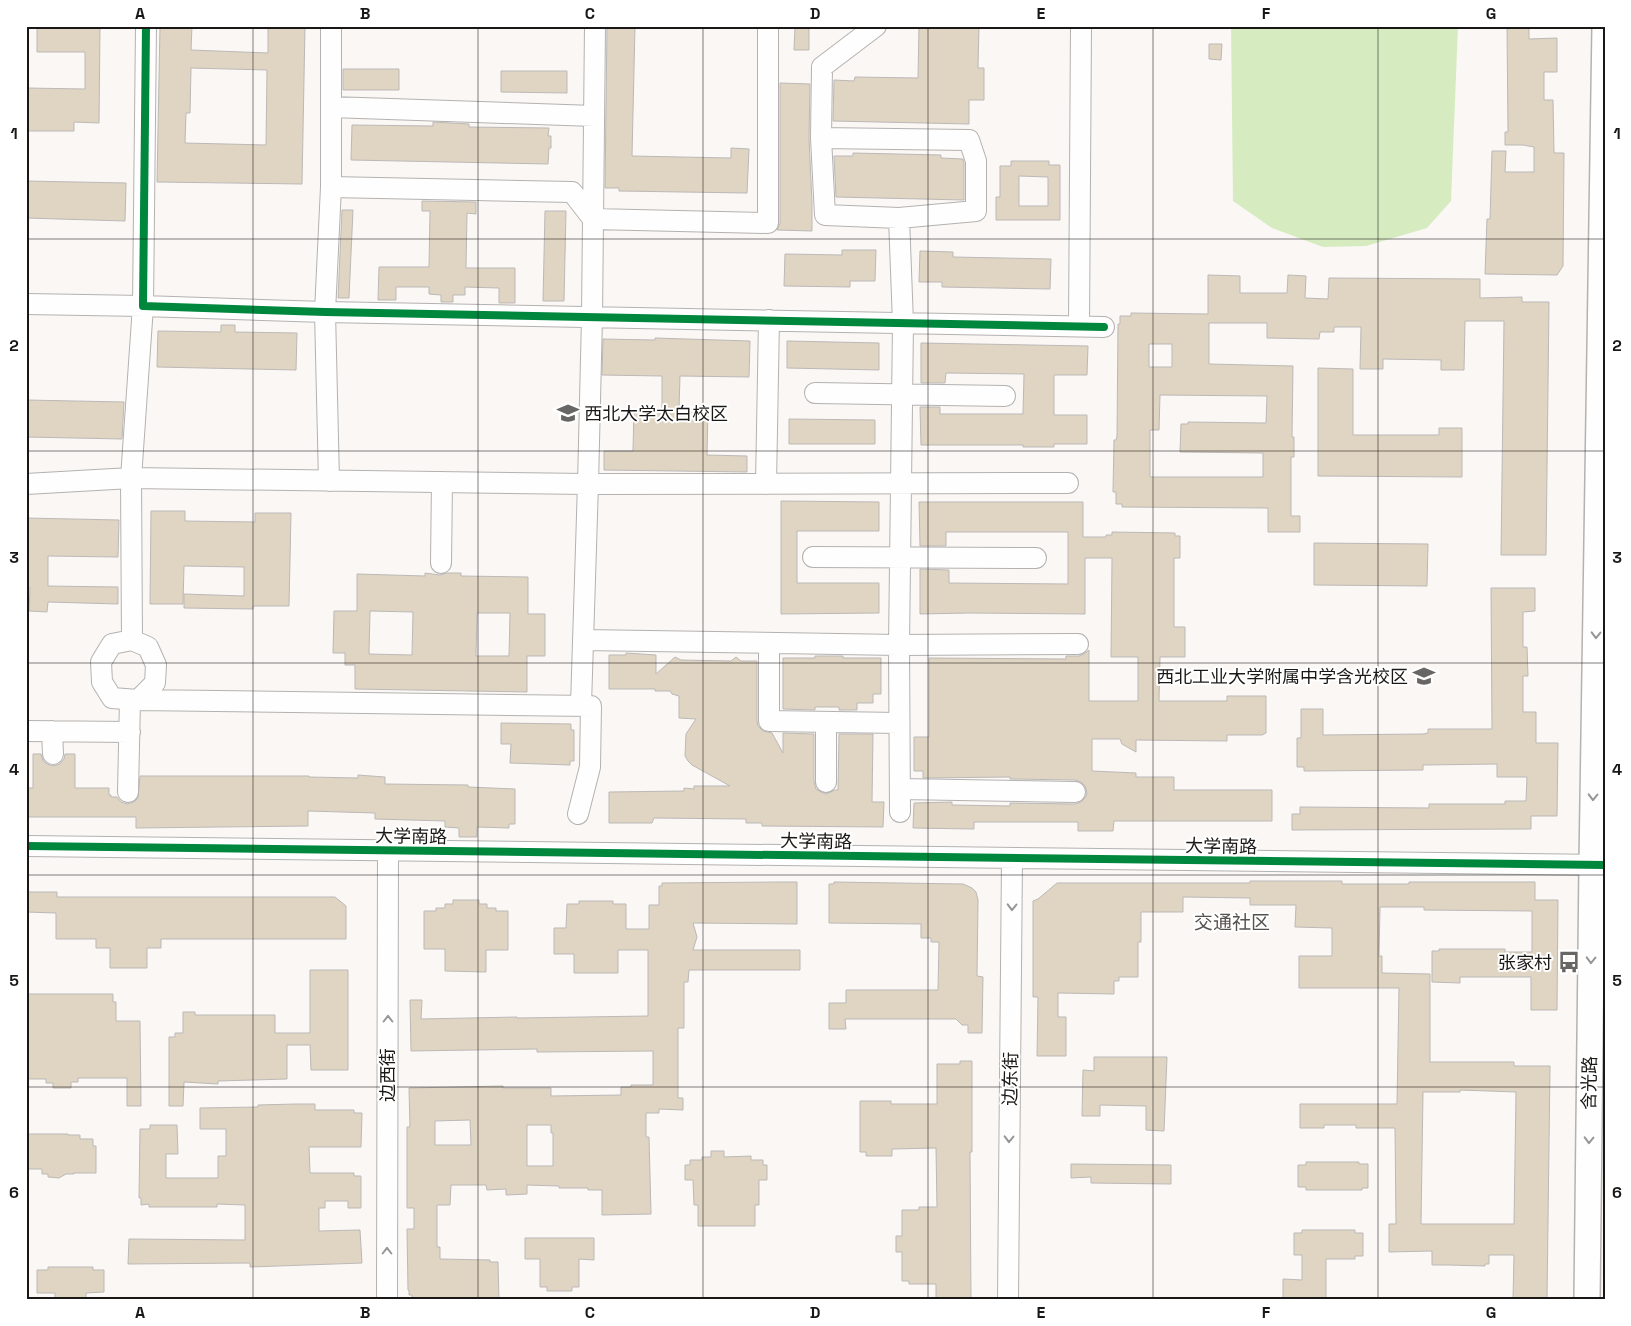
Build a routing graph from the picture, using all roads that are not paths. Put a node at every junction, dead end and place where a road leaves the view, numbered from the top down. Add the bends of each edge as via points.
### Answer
1 (146, 26) edge
2 (331, 26) edge
3 (595, 26) edge
4 (768, 26) edge
5 (876, 26) edge
6 (1080, 26) edge
7 (1605, 26) edge
8 (331, 107) junction
9 (594, 116) junction
10 (821, 138) junction
11 (331, 187) junction
12 (594, 218) junction
13 (899, 218) junction
14 (26, 304) edge
15 (143, 306) junction
16 (325, 312) junction
17 (592, 317) junction
18 (769, 320) junction
19 (903, 323) junction
20 (1079, 326) junction
21 (1104, 327) dead end
22 (815, 393) dead end
23 (902, 394) junction
24 (1004, 396) dead end
25 (131, 478) junction
26 (329, 481) junction
27 (442, 482) junction
28 (1068, 482) dead end
29 (900, 483) junction
30 (26, 484) edge
31 (588, 484) junction
32 (766, 484) junction
33 (1601, 546) edge
34 (813, 557) dead end
35 (900, 558) junction
36 (1036, 558) dead end
37 (441, 563) dead end
38 (132, 640) junction
39 (583, 640) junction
40 (769, 643) junction
41 (1078, 644) dead end
42 (899, 645) junction
43 (134, 700) junction
44 (581, 705) junction
45 (826, 722) junction
46 (899, 723) junction
47 (26, 732) edge
48 (52, 732) junction
49 (130, 732) junction
50 (53, 754) dead end
51 (826, 782) dead end
52 (900, 789) junction
53 (128, 792) dead end
54 (1075, 792) dead end
55 (900, 812) dead end
56 (578, 814) dead end
57 (26, 846) edge
58 (388, 850) junction
59 (1012, 858) junction
60 (1598, 865) edge
61 (387, 1300) edge
62 (1008, 1300) edge
63 (1587, 1300) edge

1 - 15 street
2 - 8 street
3 - 9 street
4 - 12 street via 768,223
5 - 10 street via 822,67
6 - 20 street
7 - 33 main road, 含光路
8 - 9 street
8 - 11 street
9 - 12 street
10 - 13 street via 825,215
10 - 13 street via 969,140 976,161 976,211
11 - 12 street via 572,192
11 - 16 street
12 - 17 street
13 - 19 street
14 - 15 street
15 - 16 street
15 - 25 street
16 - 17 street
16 - 26 street
17 - 18 street
17 - 31 street
18 - 19 street
18 - 32 street
19 - 20 street
19 - 23 street
20 - 21 street
22 - 23 street
23 - 24 street
23 - 29 street
25 - 26 street
25 - 30 street
25 - 38 street
26 - 27 street
27 - 31 street
27 - 37 street
28 - 29 street
29 - 32 street
29 - 35 street
31 - 32 street
31 - 39 street
33 -> 60 main road, 含光路
34 - 35 street
35 - 36 street
35 - 42 street
38 - 43 street via 148,647 156,665 155,683
38 - 43 street via 112,644 101,662 102,682 112,698
39 - 40 street
39 - 44 street
40 - 42 street
40 - 45 street via 770,721
41 - 42 street
42 - 46 street
43 - 44 street
43 - 49 street
44 - 56 street via 591,706 590,767
45 - 46 street
45 - 51 street
46 - 52 street
47 - 48 street
48 - 49 street
48 - 50 street
49 - 53 street
52 - 54 street
52 - 55 street
57 - 58 street, 大学南路
58 - 59 street, 大学南路
61 -> 58 street, 边西街
59 - 60 street, 大学南路
59 -> 62 street, 边东街
60 -> 63 main road, 含光路

